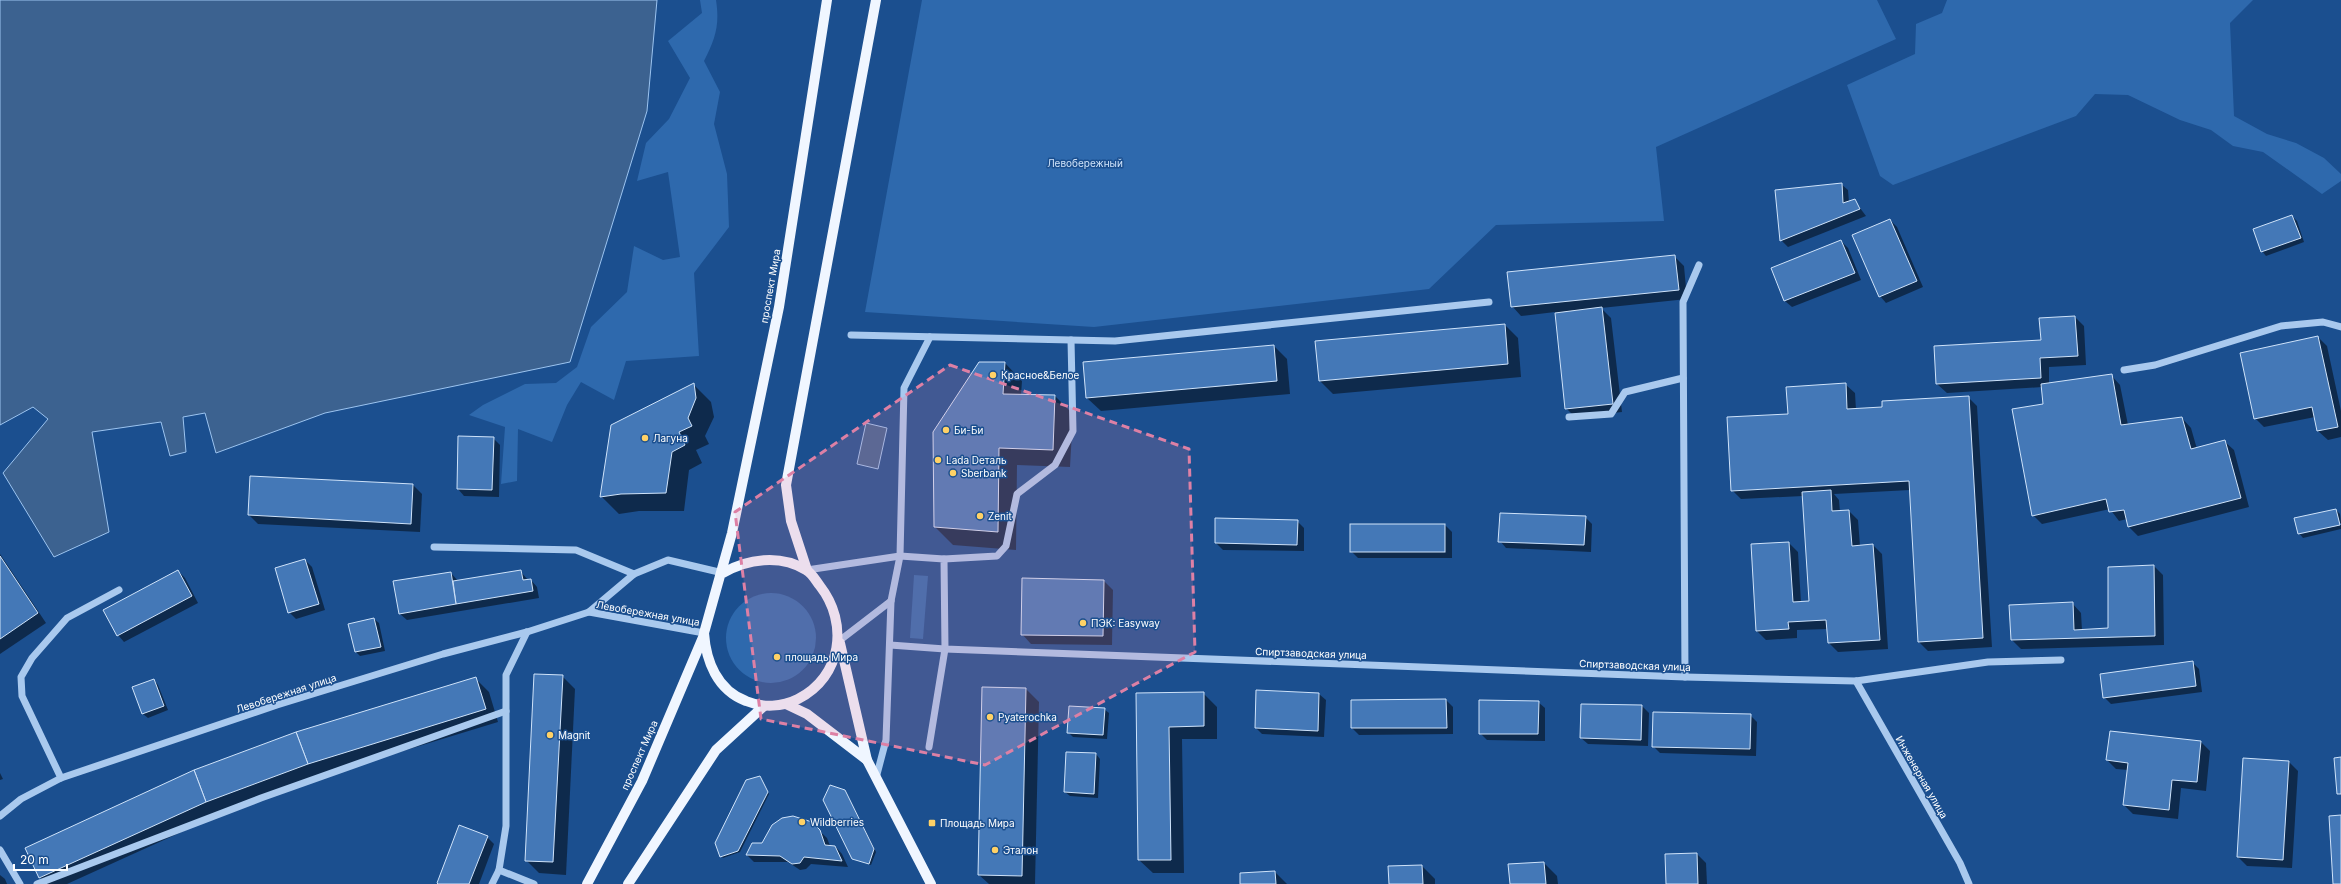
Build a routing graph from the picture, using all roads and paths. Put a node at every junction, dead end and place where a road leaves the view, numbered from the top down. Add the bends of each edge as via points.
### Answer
1 (827, 0) edge
2 (876, 0) edge
3 (1699, 265) dead end
4 (1489, 302) dead end
5 (2341, 327) edge
6 (851, 335) dead end
7 (930, 337) junction
8 (1071, 340) junction
9 (2124, 370) dead end
10 (1683, 378) junction
11 (1568, 417) dead end
12 (434, 547) dead end
13 (900, 556) junction
14 (944, 559) junction
15 (807, 570) junction
16 (723, 573) junction
17 (634, 574) junction
18 (119, 590) dead end
19 (891, 601) junction
20 (588, 612) junction
21 (527, 632) junction
22 (704, 633) junction
23 (839, 641) junction
24 (890, 645) junction
25 (945, 649) junction
26 (2061, 660) dead end
27 (1685, 677) junction
28 (1856, 681) junction
29 (786, 704) junction
30 (764, 706) junction
31 (506, 711) junction
32 (929, 747) dead end
33 (867, 760) junction
34 (61, 778) junction
35 (876, 778) junction
36 (0, 816) edge
37 (0, 850) edge
38 (500, 870) junction
39 (20, 884) edge
40 (37, 884) edge
41 (492, 884) edge
42 (534, 884) edge
43 (587, 884) edge
44 (628, 884) edge
45 (931, 884) edge
46 (1969, 884) edge

1 - 16 main road, проспект Мира via 779,307
2 - 15 main road via 786,485 791,521
3 - 10 street via 1683,302
4 - 8 street via 1116,342
5 - 9 street via 2323,322 2281,326 2155,365
6 - 7 street
7 - 8 street
7 - 13 street via 904,388
8 - 14 street via 1073,431 1055,465 1017,494 1006,546 997,556
10 - 11 street via 1625,392 1611,414
10 - 27 street
12 - 17 street via 576,550
13 - 14 street
13 - 15 street
13 - 19 street
14 - 25 street
15 - 16 main road via 790,564 762,560 734,566
15 - 23 main road via 831,602 839,630
16 - 17 street, Левобережная улица via 668,560
16 - 22 main road
17 - 20 street, Левобережная улица
18 - 34 street via 67,618 32,658 21,677 22,696
19 - 23 street
19 - 24 street
20 - 21 street, Левобережная улица
20 - 22 street, Левобережная улица
21 - 31 street via 506,675
21 - 34 street, Левобережная улица via 443,654 285,703
22 - 30 main road via 710,664 720,682 744,701
22 - 43 main road, проспект Мира via 642,781
23 - 29 main road via 832,664 821,681 806,696
23 - 33 main road
24 - 25 street, Спиртзаводская улица
24 - 35 street via 886,740
25 - 27 street, Спиртзаводская улица
25 - 32 street
26 - 28 street, Спиртзаводская улица via 1988,662
27 - 28 street, Спиртзаводская улица
28 - 46 street, Инженерная улица via 1960,863
29 - 30 main road
29 - 33 main road via 807,714
30 - 44 main road via 716,750
31 - 38 street via 506,826
31 - 40 street via 261,798
33 - 35 main road
34 - 36 street, Левобережная улица via 20,799
35 - 45 main road
37 - 39 street
38 - 41 street
38 - 42 street

